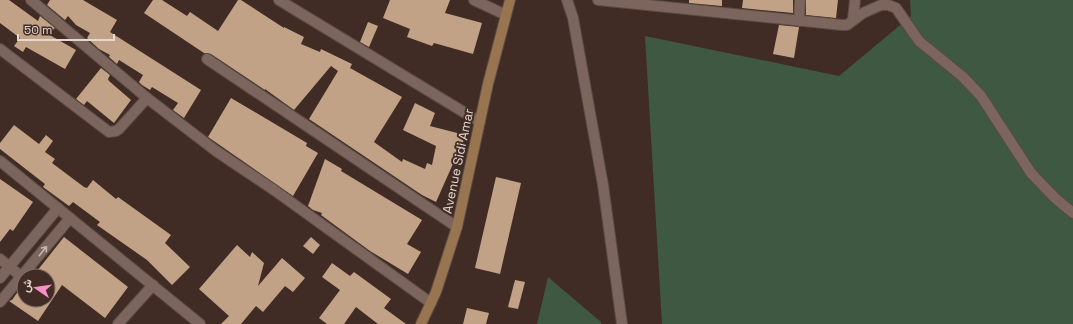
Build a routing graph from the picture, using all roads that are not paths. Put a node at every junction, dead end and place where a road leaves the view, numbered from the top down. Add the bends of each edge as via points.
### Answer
1 (31, 0) edge
2 (279, 0) edge
3 (474, 0) edge
4 (510, 0) edge
5 (567, 0) edge
6 (598, 0) edge
7 (800, 0) edge
8 (855, 0) edge
9 (506, 15) junction
10 (854, 20) junction
11 (799, 21) junction
12 (0, 49) edge
13 (207, 58) dead end
14 (148, 98) junction
15 (480, 122) junction
16 (0, 161) edge
17 (58, 208) junction
18 (1073, 213) edge
19 (70, 218) junction
20 (457, 227) junction
21 (0, 258) edge
22 (10, 267) junction
23 (29, 268) edge
24 (16, 272) edge
25 (0, 278) edge
26 (16, 284) edge
27 (152, 285) junction
28 (0, 302) edge
29 (431, 303) junction
30 (118, 324) edge
31 (200, 324) edge
32 (421, 324) edge
33 (622, 324) edge

1 - 14 street
2 - 15 street
3 - 9 street
4 - 9 street, Avenue Sidi Amar
5 - 33 street via 603,185
6 - 11 street
7 - 11 street
8 - 10 street
9 - 15 street, Avenue Sidi Amar
10 - 11 street via 848,25
10 - 18 street via 881,5 896,8 919,41 963,77 981,96 1031,173
12 - 14 street via 109,132 119,129
13 - 20 street
14 - 29 street via 216,151
15 - 20 street, Avenue Sidi Amar
16 - 17 street
17 - 19 street
17 - 22 street
23 -> 19 street
19 - 27 street
20 - 29 street, Avenue Sidi Amar
21 - 22 street
22 - 24 street
22 - 25 street
26 - 28 street
27 - 30 street
27 - 31 street
29 - 32 street, Avenue Sidi Amar

